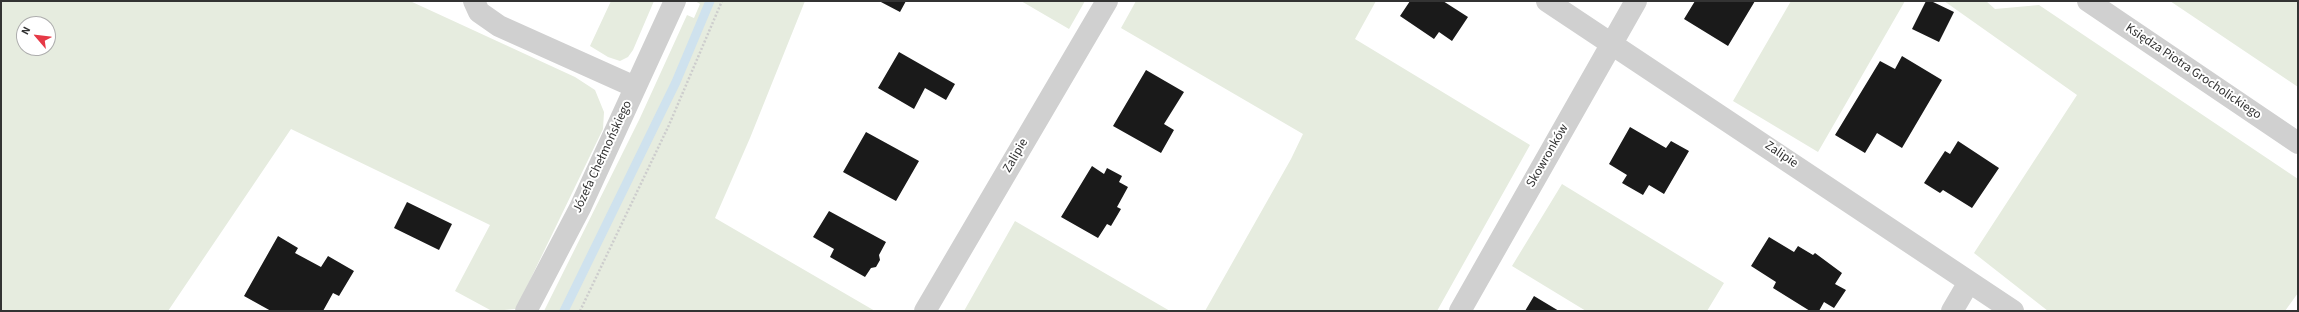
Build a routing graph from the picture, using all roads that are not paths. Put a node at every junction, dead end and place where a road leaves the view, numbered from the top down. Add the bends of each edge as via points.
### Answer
1 (474, 1) edge
2 (675, 1) edge
3 (1107, 1) edge
4 (1547, 1) edge
5 (1636, 1) edge
6 (2088, 1) edge
7 (1612, 43) junction
8 (635, 87) junction
9 (2298, 143) edge
10 (1970, 282) junction
11 (526, 311) edge
12 (925, 311) edge
13 (1460, 311) edge
14 (1952, 311) edge
15 (2013, 311) edge

1 - 8 street via 479,12 499,26
2 - 8 street, Józefa Chełmońskiego
3 - 12 street, Zalipie
4 - 7 street, Zalipie
5 - 7 street, Skowronków
6 - 9 street, Księdza Piotra Grocholickiego
7 - 10 street, Zalipie
7 - 13 street, Skowronków
8 - 11 street, Józefa Chełmońskiego via 580,208
10 - 14 street
10 - 15 street, Zalipie

